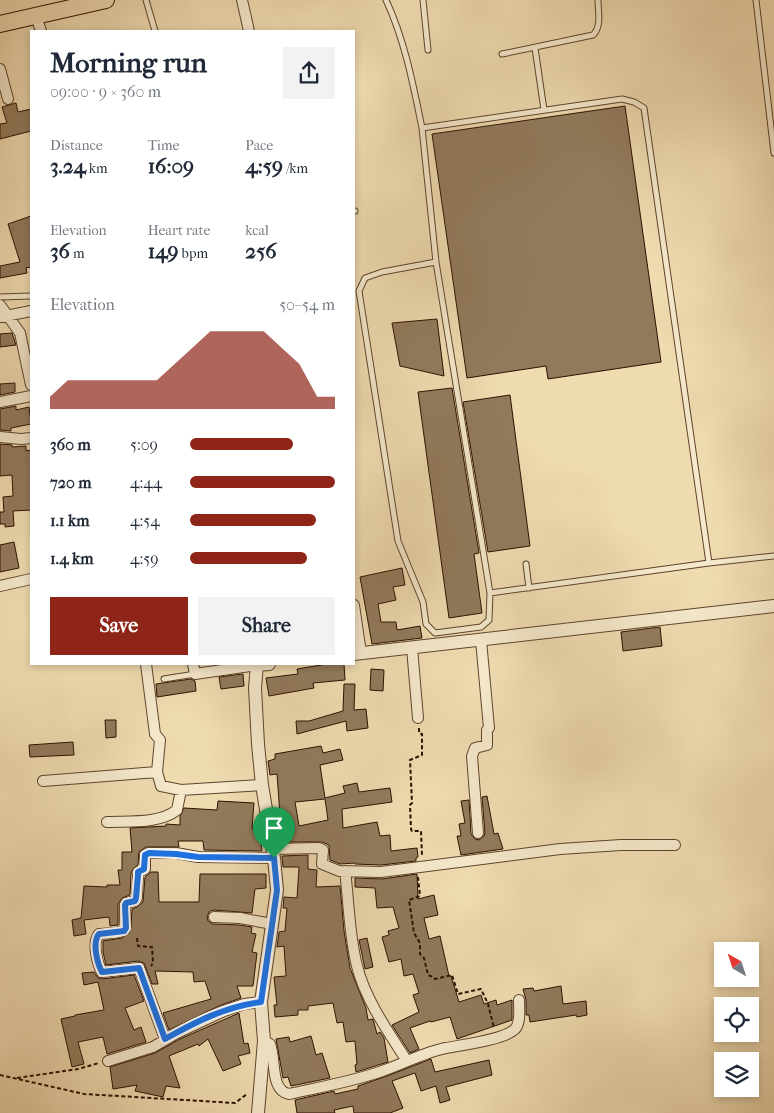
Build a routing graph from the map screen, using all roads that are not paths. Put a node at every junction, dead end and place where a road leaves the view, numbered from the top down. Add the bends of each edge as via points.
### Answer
1 (103, 0) edge
2 (146, 0) edge
3 (242, 0) edge
4 (386, 0) edge
5 (423, 0) edge
6 (598, 0) edge
7 (756, 0) edge
8 (0, 24) edge
9 (39, 24) edge
10 (155, 30) edge
11 (249, 30) edge
12 (535, 48) junction
13 (428, 50) dead end
14 (502, 54) dead end
15 (0, 69) edge
16 (8, 100) dead end
17 (544, 110) junction
18 (422, 128) junction
19 (774, 153) edge
20 (436, 262) junction
21 (30, 296) edge
22 (0, 297) edge
23 (0, 305) edge
24 (30, 311) edge
25 (4, 316) edge
26 (30, 380) edge
27 (30, 396) edge
28 (0, 402) edge
29 (0, 437) edge
30 (30, 438) edge
31 (774, 556) edge
32 (709, 563) junction
33 (526, 564) dead end
34 (30, 579) edge
35 (0, 586) edge
36 (529, 588) junction
37 (490, 593) junction
38 (774, 606) edge
39 (355, 621) edge
40 (481, 640) junction
41 (412, 648) junction
42 (357, 654) edge
43 (146, 665) edge
44 (249, 665) edge
45 (263, 665) edge
46 (194, 669) edge
47 (164, 679) dead end
48 (418, 718) road end
49 (157, 772) junction
50 (43, 781) dead end
51 (262, 785) junction
52 (181, 790) junction
53 (107, 822) dead end
54 (478, 833) dead end
55 (675, 845) dead end
56 (274, 853) junction
57 (345, 871) junction
58 (214, 917) dead end
59 (272, 924) junction
60 (519, 1000) dead end
61 (261, 1002) junction
62 (165, 1039) junction
63 (264, 1041) junction
64 (108, 1061) road end
65 (407, 1061) junction
66 (258, 1113) edge

1 - 9 highway
2 - 10 lane
3 - 11 street
4 - 18 lane via 400,35
5 - 13 lane
6 - 12 lane via 599,25 593,35
7 - 19 lane
8 - 9 highway
12 - 14 lane
12 - 17 lane
15 - 16 street
17 - 18 lane
17 - 32 lane via 622,99 644,108
18 - 20 lane
20 - 37 lane
20 - 37 lane via 365,278 359,292 398,541 423,602 426,624 435,632 481,627 489,620
21 - 22 lane
23 - 25 street
24 - 25 street
25 - 26 street via 20,333
27 - 28 street
29 - 30 street
31 - 32 lane
32 - 36 lane
33 - 36 lane
34 - 35 street
36 - 37 lane
38 - 40 street
39 - 42 street
40 - 41 street
40 - 54 street via 489,728 486,745 475,748 472,756
41 - 42 street
41 - 48 street
43 - 49 street via 155,734 160,740
44 - 46 street
45 - 51 street via 256,716
46 - 47 lane
49 - 50 street
49 - 52 street via 161,786
51 - 52 street
51 - 56 street
52 - 53 street via 177,810 170,815 144,821
55 - 57 street via 560,849 381,872
56 - 57 street via 319,848 323,850 322,864
56 - 59 street via 277,890
56 - 62 street via 198,857 147,854 144,869 138,872 135,901 125,905 126,928 99,934 95,939 102,972 139,968
57 - 65 street via 357,966 386,1030
58 - 59 street
59 - 61 street
60 - 65 street via 518,1026 513,1031
61 - 62 street via 224,1010
61 - 63 street
62 - 64 street
63 - 65 street via 270,1044 273,1052 279,1088 289,1094 385,1071
63 - 66 street

